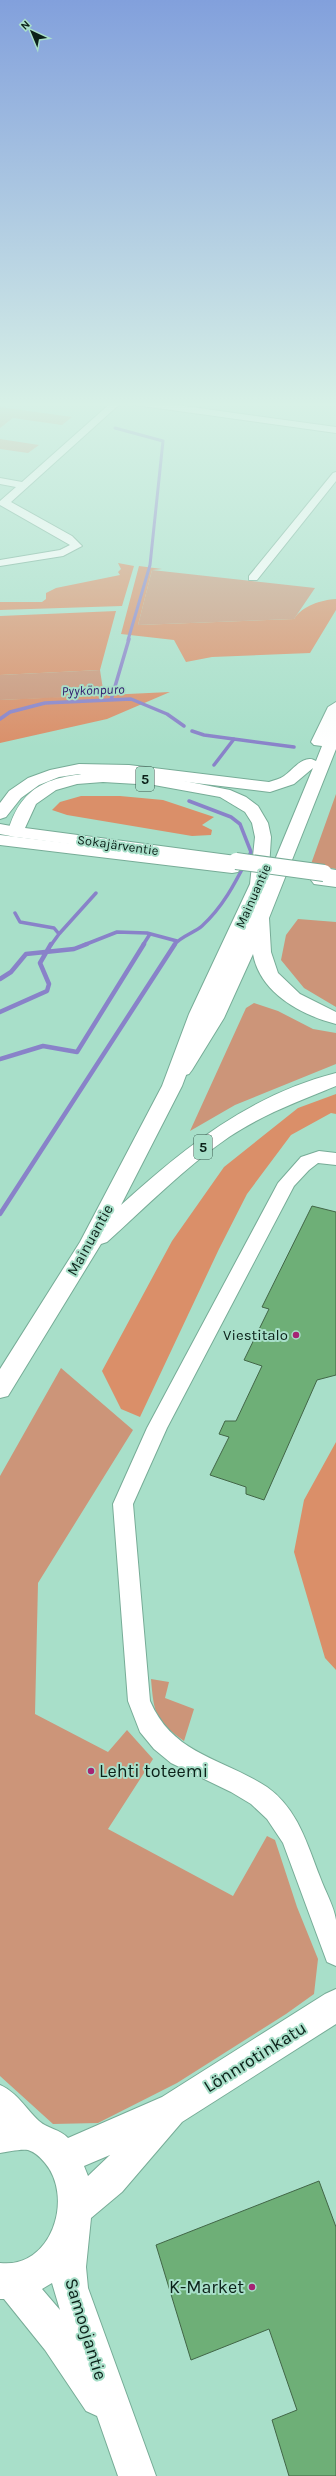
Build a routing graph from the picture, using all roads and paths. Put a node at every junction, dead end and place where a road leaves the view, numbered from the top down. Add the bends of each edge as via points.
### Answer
1 (28, 517) edge
2 (303, 517) edge
3 (0, 563) edge
4 (253, 578) dead end
5 (336, 707) edge
6 (336, 730) edge
7 (309, 763) junction
8 (0, 814) edge
9 (6, 835) edge
10 (329, 878) edge
11 (259, 884) junction
12 (261, 915) junction
13 (336, 1018) edge
14 (336, 1079) edge
15 (172, 1086) junction
16 (336, 1159) edge
17 (90, 1244) junction
18 (0, 1389) edge
19 (336, 1953) edge
20 (336, 2005) edge
21 (0, 2102) edge
22 (174, 2109) junction
23 (14, 2134) edge
24 (64, 2158) junction
25 (76, 2216) junction
26 (5, 2281) edge
27 (119, 2430) junction
28 (137, 2476) edge

1 - 3 street via 68,538 77,546 63,553
2 - 4 street
5 - 7 main road, Mainuantie
6 - 12 main road, Mainuantie
7 - 8 main road via 288,781 270,786 100,767 65,771 33,782 14,795
7 - 11 main road, Mainuantie
9 - 10 main road, Sokajärventie / 5, bridge
9 - 11 main road, 5 via 20,818 29,801 50,787 75,779 128,778 203,788 240,800 252,809 260,823 263,837
11 - 15 main road, Mainuantie / 5 via 199,1014
12 - 13 main road via 261,948 269,973 278,985 302,1004
12 - 15 main road, Mainuantie via 214,1018
14 - 17 main road, 5 via 266,1109 221,1134 176,1168
15 - 17 main road, Mainuantie / 5
16 - 19 street via 324,1156 308,1159 287,1184 157,1428 123,1504 142,1715 166,1747 262,1799 276,1811 290,1830
17 - 18 main road, Mainuantie / 5
20 - 22 main road, Lönnrotinkatu
21 - 23 main road
22 - 24 main road, Lönnrotinkatu
22 - 25 main road, Lönnrotinkatu
23 - 24 main road via 43,2139
24 - 25 main road, Samoojantie via 73,2176
25 - 26 main road via 66,2244 52,2262 39,2272
25 - 27 main road, Samoojantie via 68,2267 70,2288
26 - 27 main road, Samoojantie via 37,2309 78,2363
27 - 28 main road, Samoojantie

